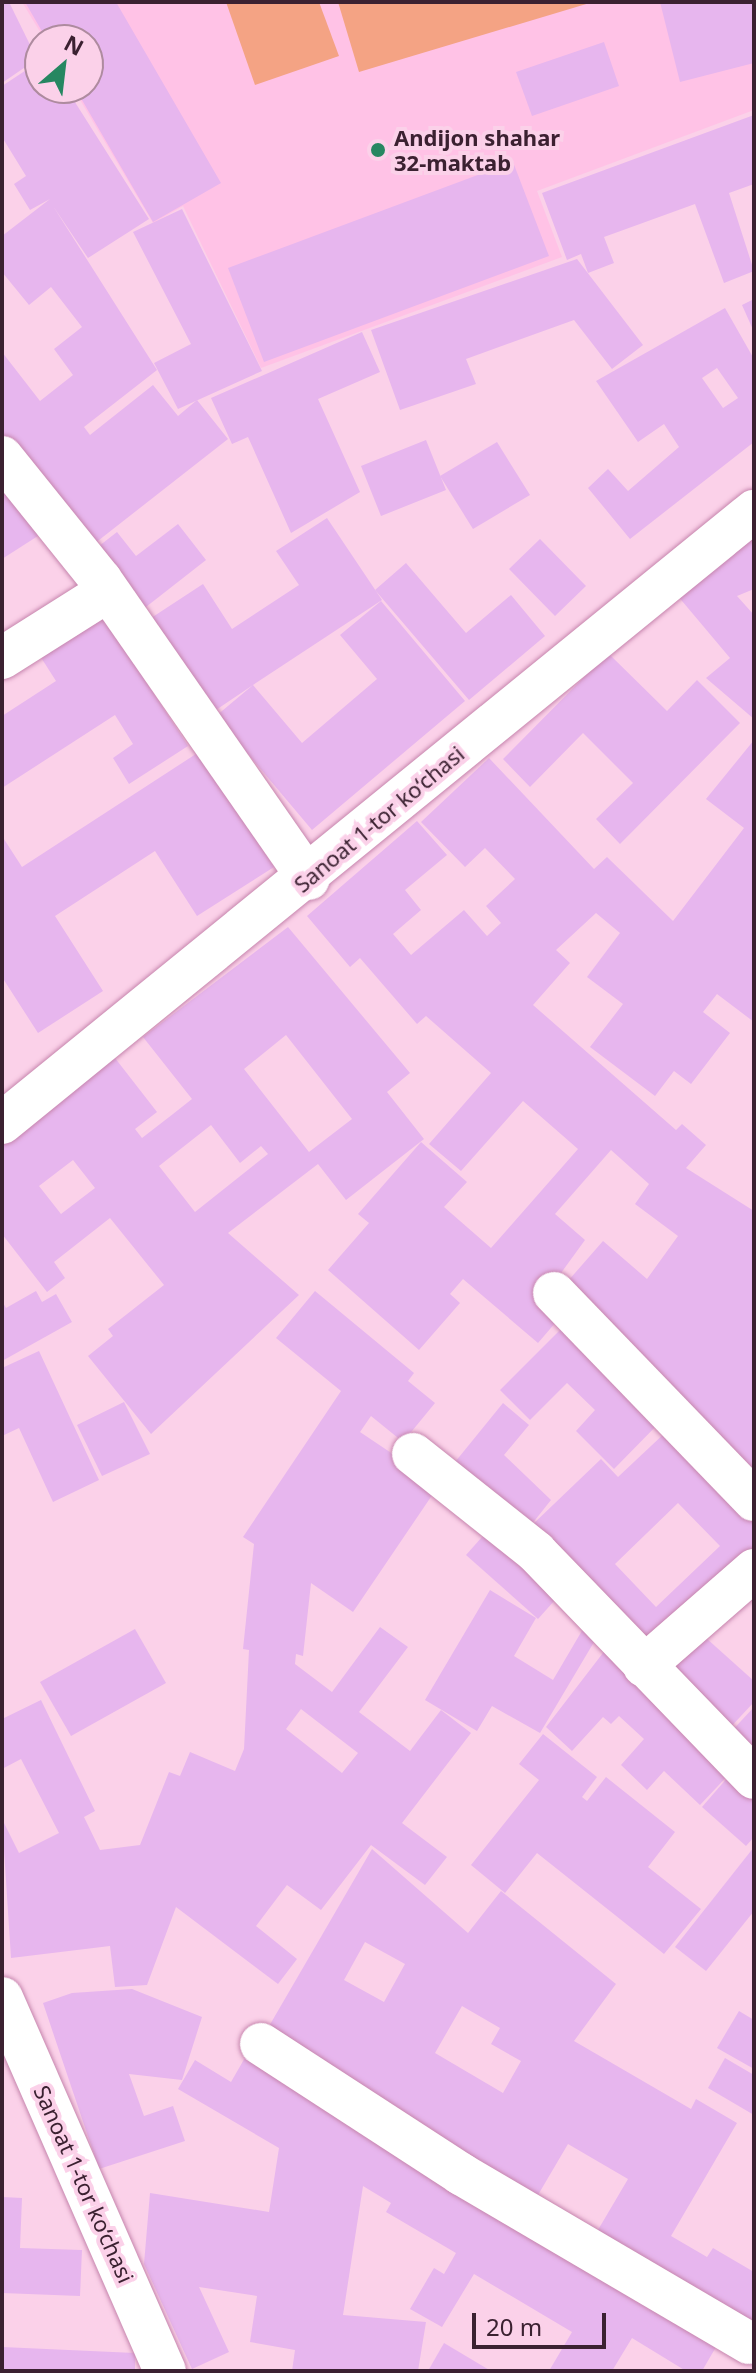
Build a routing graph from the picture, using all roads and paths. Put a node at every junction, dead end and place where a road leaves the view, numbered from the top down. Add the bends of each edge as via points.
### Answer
1 (2, 457) edge
2 (754, 511) edge
3 (108, 591) junction
4 (2, 658) edge
5 (309, 879) junction
6 (2, 1123) edge
7 (554, 1293) dead end
8 (413, 1454) dead end
9 (754, 1500) edge
10 (754, 1570) edge
11 (644, 1666) junction
12 (754, 1778) edge
13 (2, 1998) edge
14 (261, 2044) dead end
15 (742, 2350) edge
16 (165, 2371) edge

1 - 3 street
2 - 5 street, Sanoat 1-tor ko‘chasi
3 - 4 street
3 - 5 street
5 - 6 street, Sanoat 1-tor ko‘chasi
7 - 9 street
8 - 11 street via 536,1552
10 - 11 street
11 - 12 street
13 - 16 street, Sanoat 1-tor ko‘chasi
14 - 15 street

